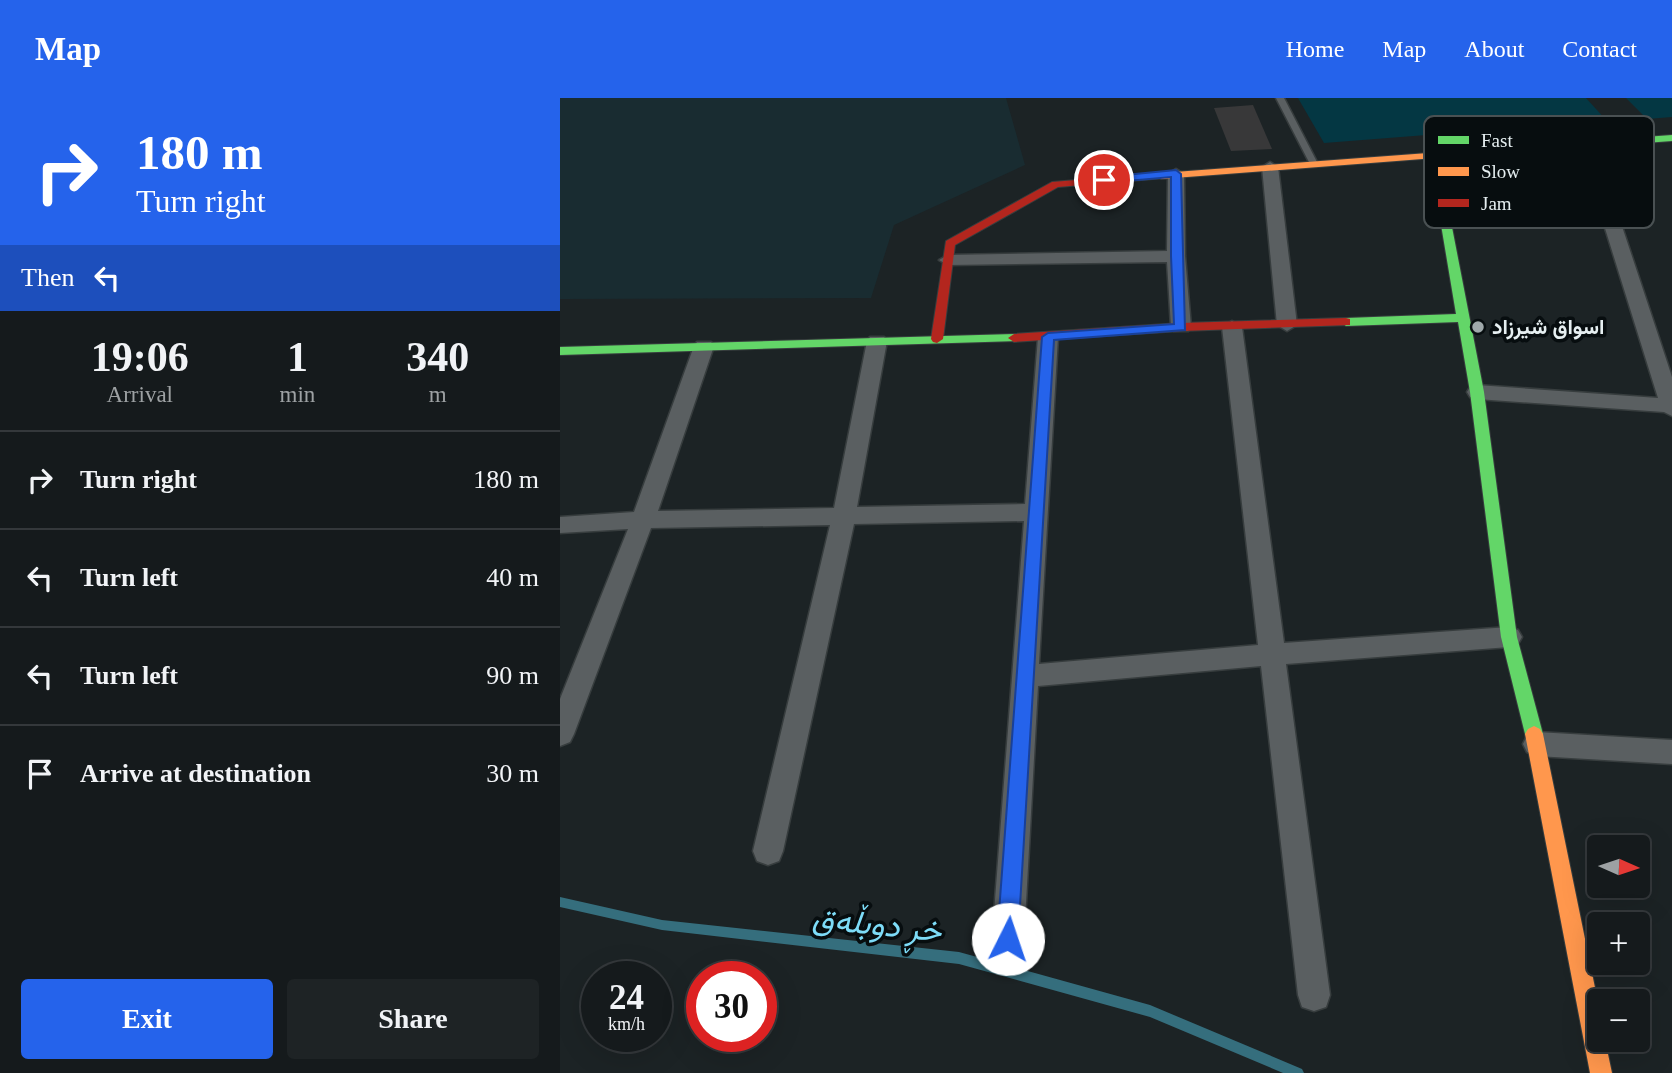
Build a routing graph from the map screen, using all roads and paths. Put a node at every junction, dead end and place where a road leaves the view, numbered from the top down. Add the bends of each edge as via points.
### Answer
1 (1280, 98) edge
2 (1672, 138) edge
3 (1654, 139) edge
4 (1424, 157) edge
5 (1314, 164) junction
6 (1270, 167) junction
7 (1176, 174) junction
8 (1446, 228) edge
9 (1614, 228) edge
10 (1176, 256) junction
11 (948, 260) junction
12 (1462, 318) junction
13 (1287, 325) junction
14 (1181, 327) junction
15 (1232, 327) junction
16 (1048, 337) junction
17 (937, 339) junction
18 (877, 341) junction
19 (704, 346) junction
20 (560, 351) edge
21 (1477, 392) junction
22 (1672, 407) edge
23 (1036, 512) junction
24 (844, 516) junction
25 (643, 520) junction
26 (560, 525) edge
27 (1509, 637) junction
28 (1274, 654) junction
29 (1025, 676) junction
30 (560, 734) edge
31 (1537, 744) junction
32 (1672, 752) edge
33 (768, 851) dead end
34 (1008, 939) dead end
35 (1314, 995) dead end
36 (1601, 1073) edge

1 - 5 lane
2 - 3 street
4 - 5 street
5 - 6 street
6 - 7 street
6 - 13 street
7 - 10 street
7 - 11 street via 1056,184 950,243
8 - 12 street
9 - 22 street
10 - 11 street
10 - 14 street
11 - 17 street
12 - 13 street
12 - 21 street
13 - 15 street
14 - 15 street
14 - 16 street
15 - 28 street
16 - 17 street
16 - 23 street
17 - 18 street
18 - 19 street
18 - 24 street
19 - 20 street
19 - 25 street
21 - 22 street
21 - 27 street
23 - 24 street
23 - 29 street
24 - 25 street
24 - 33 street
25 - 26 street
25 - 30 street
27 - 28 street
27 - 31 street
28 - 29 street
28 - 35 street
29 - 34 street
31 - 32 street
31 - 36 street

